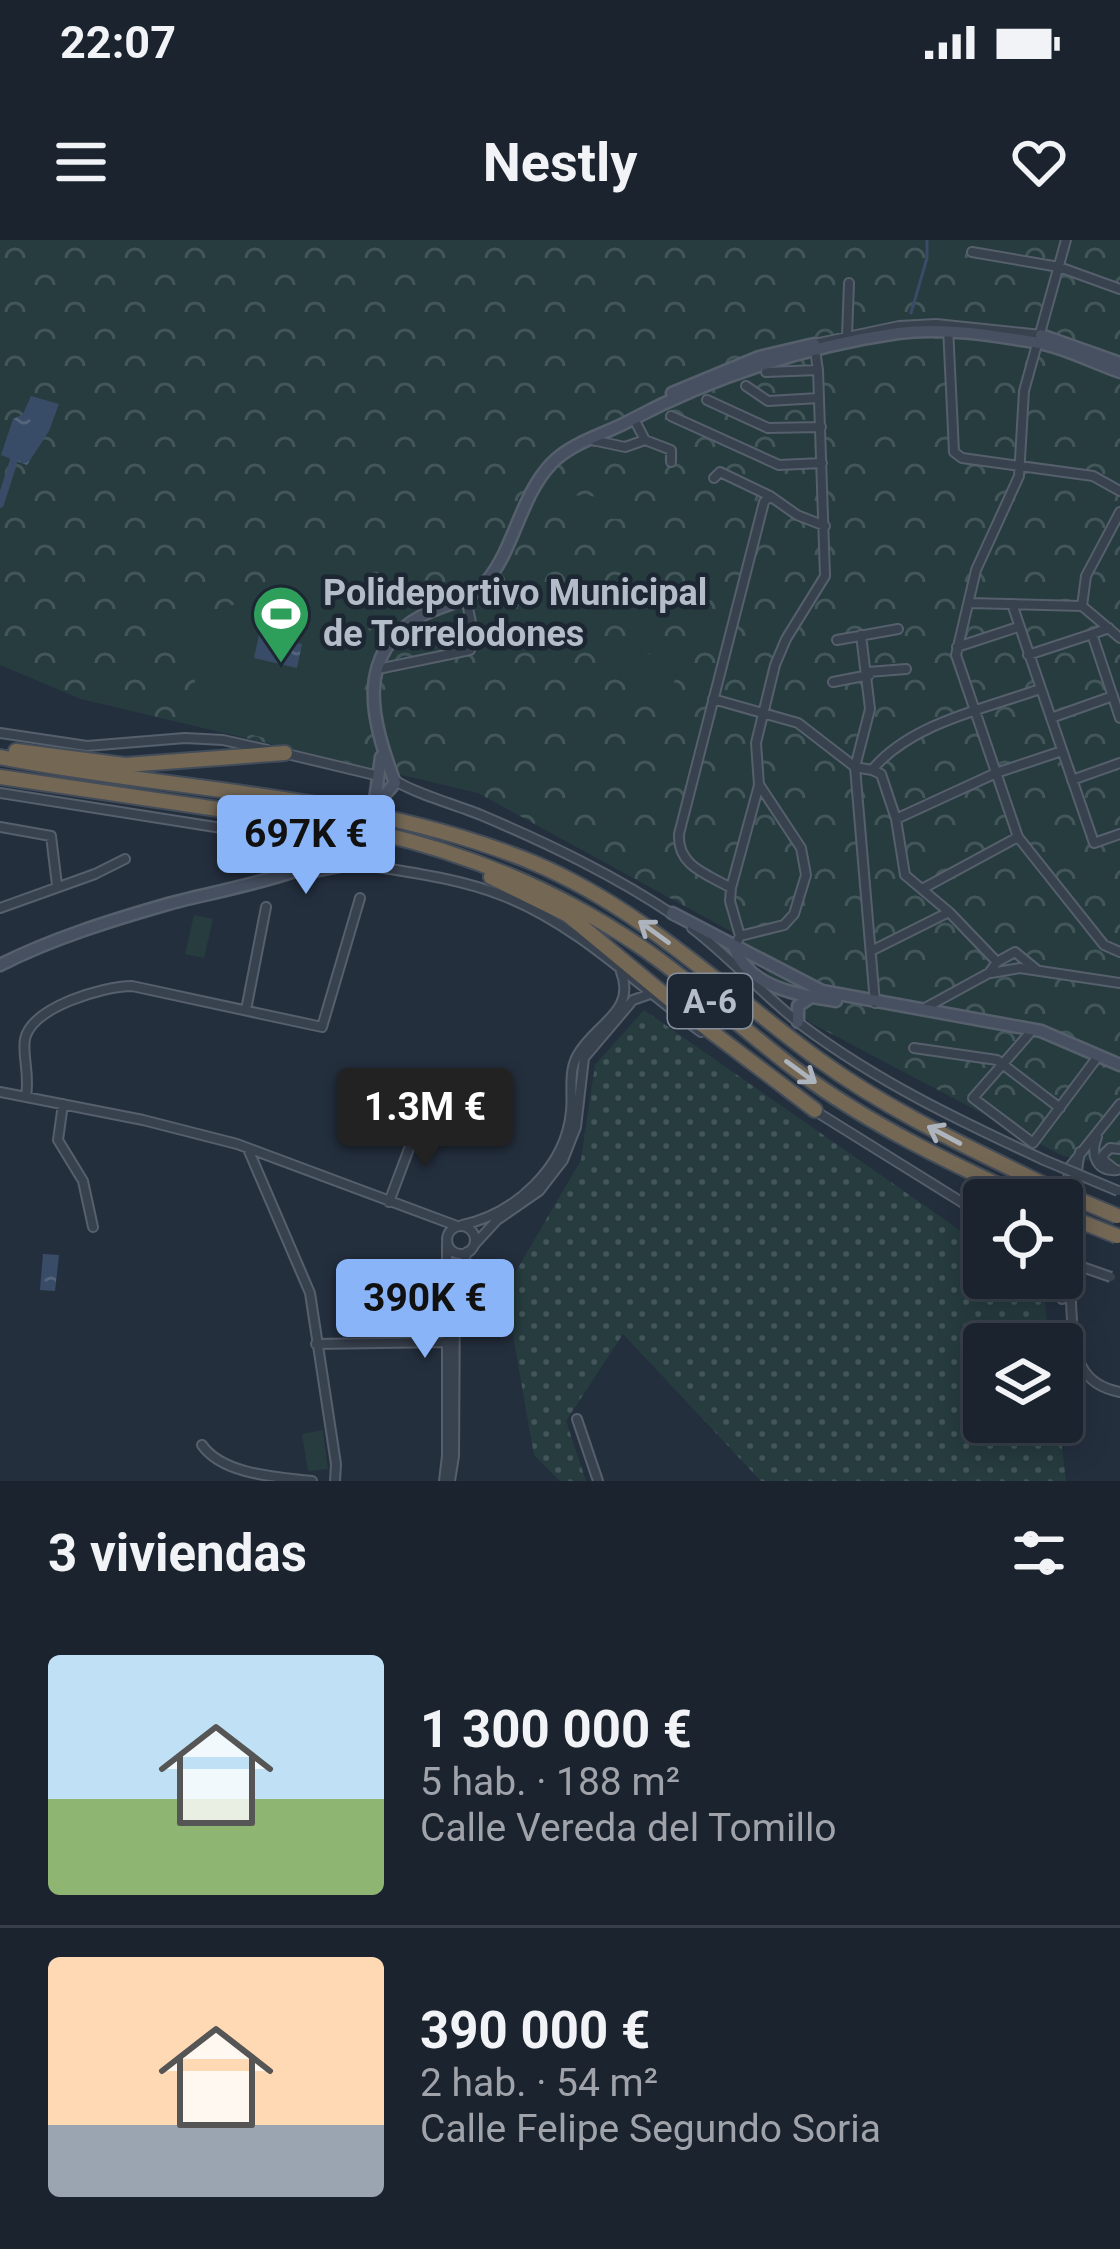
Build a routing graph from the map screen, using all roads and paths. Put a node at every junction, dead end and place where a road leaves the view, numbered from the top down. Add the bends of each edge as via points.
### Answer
1 (1066, 240) edge
2 (972, 252) dead end
3 (1059, 267) junction
4 (850, 283) dead end
5 (1120, 289) edge
6 (948, 329) junction
7 (1040, 339) junction
8 (847, 340) junction
9 (815, 348) junction
10 (1120, 368) edge
11 (818, 370) junction
12 (766, 372) dead end
13 (746, 386) dead end
14 (819, 398) junction
15 (707, 400) dead end
16 (671, 416) dead end
17 (634, 418) junction
18 (821, 427) junction
19 (613, 429) junction
20 (591, 440) junction
21 (642, 440) junction
22 (671, 462) dead end
23 (822, 463) junction
24 (1020, 465) junction
25 (714, 478) dead end
26 (1120, 491) edge
27 (770, 496) junction
28 (1120, 512) edge
29 (825, 526) junction
30 (466, 598) junction
31 (969, 603) junction
32 (1012, 604) junction
33 (1082, 606) junction
34 (1018, 627) junction
35 (1109, 628) junction
36 (898, 629) dead end
37 (1092, 634) junction
38 (861, 635) junction
39 (1120, 638) edge
40 (837, 640) dead end
41 (956, 647) junction
42 (1028, 656) junction
43 (378, 669) junction
44 (906, 669) dead end
45 (868, 674) junction
46 (833, 682) dead end
47 (1040, 689) junction
48 (1113, 696) junction
49 (712, 699) junction
50 (763, 712) junction
51 (975, 712) junction
52 (1051, 718) junction
53 (1120, 718) edge
54 (0, 733) edge
55 (1062, 751) junction
56 (0, 753) edge
57 (285, 753) junction
58 (382, 754) junction
59 (1120, 763) edge
60 (855, 767) junction
61 (356, 770) junction
62 (872, 770) junction
63 (996, 773) junction
64 (0, 777) edge
65 (389, 777) junction
66 (1072, 780) junction
67 (759, 785) junction
68 (0, 793) edge
69 (896, 819) junction
70 (0, 827) edge
71 (374, 832) junction
72 (1120, 834) edge
73 (1018, 837) junction
74 (293, 848) junction
75 (317, 857) junction
76 (125, 859) dead end
77 (355, 863) junction
78 (283, 871) junction
79 (258, 880) junction
80 (57, 885) junction
81 (731, 888) junction
82 (922, 889) junction
83 (360, 898) dead end
84 (266, 907) dead end
85 (0, 908) edge
86 (949, 912) junction
87 (673, 914) junction
88 (737, 942) junction
89 (871, 951) junction
90 (1116, 951) edge
91 (998, 962) junction
92 (0, 965) edge
93 (620, 970) junction
94 (1037, 970) junction
95 (989, 973) junction
96 (1120, 983) edge
97 (651, 994) junction
98 (811, 997) junction
99 (630, 998) junction
100 (875, 1003) junction
101 (246, 1010) junction
102 (920, 1011) junction
103 (798, 1022) junction
104 (1029, 1034) junction
105 (914, 1048) dead end
106 (1096, 1059) junction
107 (1002, 1063) junction
108 (1120, 1068) edge
109 (2, 1092) edge
110 (26, 1096) junction
111 (63, 1104) junction
112 (1120, 1104) edge
113 (1060, 1108) junction
114 (815, 1110) junction
115 (1106, 1120) junction
116 (419, 1122) dead end
117 (247, 1148) junction
118 (1120, 1149) edge
119 (1080, 1152) junction
120 (272, 1157) junction
121 (257, 1171) junction
122 (1119, 1171) edge
123 (989, 1179) edge
124 (1067, 1179) edge
125 (536, 1189) junction
126 (1119, 1191) edge
127 (389, 1202) junction
128 (963, 1203) edge
129 (426, 1216) junction
130 (1119, 1216) edge
131 (1083, 1222) edge
132 (459, 1226) junction
133 (93, 1227) dead end
134 (1118, 1236) edge
135 (447, 1240) junction
136 (471, 1249) junction
137 (1083, 1267) edge
138 (1117, 1278) edge
139 (447, 1342) junction
140 (316, 1344) junction
141 (1120, 1392) edge
142 (577, 1419) dead end
143 (202, 1445) dead end
144 (283, 1479) edge
145 (312, 1481) edge
146 (334, 1481) edge
147 (447, 1481) edge
148 (598, 1481) edge

1 - 3 street
2 - 3 street
3 - 5 street
3 - 7 street
4 - 8 street
6 - 7 street
6 - 8 street
6 - 24 street via 954,452
7 - 10 street
7 - 24 street via 1024,391
8 - 9 street
9 - 11 street
9 - 17 street
9 - 19 street via 699,380
11 - 12 street
11 - 14 street
13 - 14 street via 768,401
14 - 18 street
15 - 18 street via 768,428
16 - 23 street via 779,465
17 - 19 street
17 - 21 street
18 - 23 street
19 - 20 street
19 - 21 street
20 - 21 street
20 - 30 street via 542,476 497,569
21 - 22 street via 671,450
23 - 29 street
24 - 26 street via 1093,476
24 - 31 street
25 - 27 street via 720,472
27 - 29 street
27 - 49 street
28 - 33 street via 1086,575
29 - 50 street via 825,576 786,638
30 - 43 street via 412,621
30 - 43 street via 470,650
31 - 32 street
31 - 41 street
32 - 33 street
32 - 34 street
33 - 35 street
34 - 41 street
34 - 42 street
35 - 37 street
35 - 39 street
36 - 38 street
37 - 42 street
37 - 48 street
38 - 40 street
38 - 45 street
41 - 51 street
42 - 47 street
43 - 58 street via 372,701
44 - 45 street
45 - 46 street
45 - 60 street via 870,709
47 - 51 street
47 - 52 street
48 - 52 street
48 - 53 street
49 - 50 street
49 - 81 street via 678,849
50 - 60 street via 798,723
50 - 67 street
51 - 62 street via 902,745
51 - 63 street
52 - 55 street
54 - 57 street via 87,746 223,740
55 - 63 street
55 - 66 street
56 - 57 highway via 125,765
130 -> 56 highway, A-6, bridge via 886,1104 655,932 538,865 420,823
57 - 61 street
58 - 61 street via 373,768
58 - 65 street
59 - 66 street
60 - 62 street
60 - 89 street
61 - 65 street
62 - 69 street via 881,774
63 - 69 street
63 - 73 street
64 - 71 highway, A-6
65 - 75 street, bridge via 344,844
65 - 87 street via 560,850
66 - 72 street via 1094,843
67 - 81 street
67 - 88 street via 800,848 806,875 784,925
68 - 74 street via 254,832
69 - 82 street via 904,875
70 - 80 street via 51,836
71 - 114 highway via 568,915
71 -> 123 highway, A-6 via 466,857 585,912 801,1073
73 - 82 street
73 - 90 street
74 - 75 street
74 - 78 street
75 - 77 street
75 - 78 street
76 - 80 street
77 - 79 street
77 - 93 street via 505,896 566,928
78 - 79 street
79 - 92 street
80 - 85 street
81 - 88 street
82 - 86 street
83 - 101 street via 322,1027
84 - 101 street
86 - 89 street
86 - 91 street
87 - 88 street
87 - 103 street
88 - 98 street via 741,962 762,981
88 - 100 street via 822,991
89 - 100 street
91 - 94 street via 1019,952
91 - 95 street
93 - 97 street
93 - 99 street
94 - 95 street
94 - 96 street
95 - 102 street
97 - 99 street
97 - 114 street
98 - 103 street via 798,1006
98 - 104 street
99 - 125 street via 578,1055 568,1126
100 - 102 street
101 - 110 street via 132,986 102,989 30,1027
102 - 108 street via 1041,1031
103 - 126 street, bridge via 898,1090
104 - 106 street
104 - 107 street
105 - 107 street
106 - 108 street
106 - 113 street
107 - 113 street
107 - 113 street via 973,1098 1033,1143
109 - 110 street
110 - 111 street
111 - 117 street
111 - 133 street via 58,1140 83,1181
112 - 115 street
114 - 128 street
115 - 119 street
115 - 122 street via 1094,1156 1102,1168
116 - 127 street
117 - 120 street
117 - 121 street
118 - 122 street via 1103,1155
119 - 124 street
119 - 141 street via 1074,1345 1088,1376
120 - 121 street
120 - 127 street
121 - 140 street via 310,1293
125 - 132 street
125 - 136 street
127 - 129 street
129 - 132 street
129 - 135 street
131 - 134 highway, bridge
132 - 135 street
132 - 136 street via 473,1232
135 - 136 street via 458,1254
135 - 139 street
136 - 147 street via 454,1304 454,1456
137 - 138 street, bridge
139 - 140 street
139 - 147 street
140 - 146 street
142 - 148 street
143 - 144 street via 220,1462
144 - 145 street

